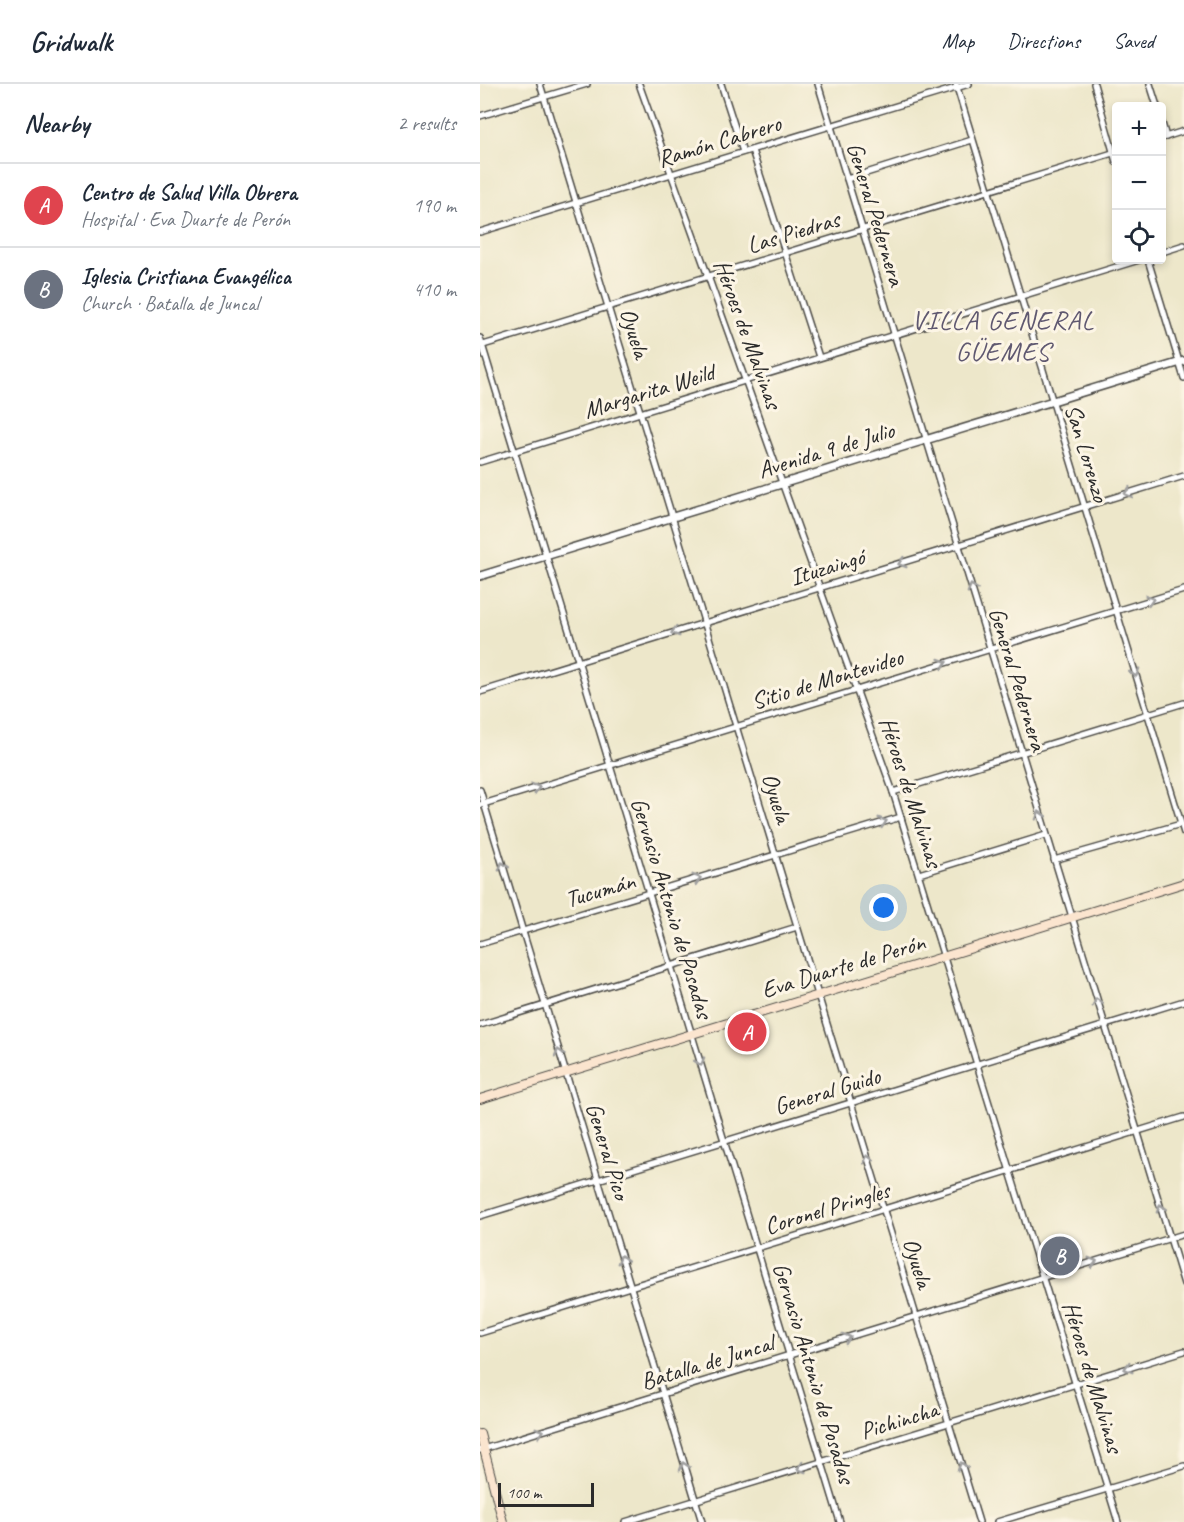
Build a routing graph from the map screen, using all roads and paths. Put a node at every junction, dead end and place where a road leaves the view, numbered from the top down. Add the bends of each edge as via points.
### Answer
1 (540, 84) edge
2 (587, 84) edge
3 (639, 84) edge
4 (721, 84) edge
5 (818, 84) edge
6 (969, 84) edge
7 (1094, 84) edge
8 (1150, 84) edge
9 (956, 86) edge
10 (544, 97) junction
11 (1155, 102) edge
12 (480, 116) edge
13 (830, 126) junction
14 (1184, 131) edge
15 (1166, 137) edge
16 (972, 140) junction
17 (1112, 143) edge
18 (752, 150) junction
19 (743, 152) junction
20 (1112, 154) edge
21 (671, 174) junction
22 (847, 178) junction
23 (987, 191) junction
24 (576, 203) junction
25 (862, 230) junction
26 (480, 232) edge
27 (1184, 245) edge
28 (1166, 250) edge
29 (786, 254) junction
30 (1126, 264) edge
31 (1149, 264) edge
32 (708, 276) junction
33 (1019, 296) junction
34 (608, 307) junction
35 (894, 333) junction
36 (480, 338) edge
37 (481, 346) edge
38 (819, 357) junction
39 (1182, 361) edge
40 (1184, 378) edge
41 (746, 379) junction
42 (1052, 402) junction
43 (640, 412) junction
44 (926, 440) junction
45 (514, 452) junction
46 (480, 462) edge
47 (1184, 476) edge
48 (783, 483) junction
49 (1085, 507) junction
50 (673, 517) junction
51 (959, 545) junction
52 (545, 555) junction
53 (480, 576) edge
54 (820, 589) junction
55 (1184, 590) edge
56 (1116, 611) junction
57 (705, 622) junction
58 (990, 648) junction
59 (578, 662) junction
60 (857, 690) junction
61 (480, 692) edge
62 (1184, 703) edge
63 (1148, 714) junction
64 (737, 725) junction
65 (1021, 753) junction
66 (610, 765) junction
67 (480, 790) edge
68 (893, 792) junction
69 (482, 804) edge
70 (901, 817) junction
71 (1181, 824) junction
72 (1184, 833) edge
73 (1046, 835) junction
74 (776, 855) junction
75 (1054, 860) junction
76 (919, 874) junction
77 (1184, 883) edge
78 (649, 894) junction
79 (1072, 917) junction
80 (797, 927) junction
81 (523, 931) junction
82 (480, 944) edge
83 (944, 956) junction
84 (671, 966) junction
85 (818, 995) junction
86 (1184, 1001) edge
87 (546, 1005) junction
88 (480, 1025) edge
89 (1104, 1025) junction
90 (690, 1033) junction
91 (977, 1064) junction
92 (565, 1073) junction
93 (480, 1099) edge
94 (851, 1102) junction
95 (1184, 1118) edge
96 (1137, 1132) junction
97 (725, 1142) junction
98 (1010, 1171) junction
99 (599, 1180) junction
100 (884, 1209) junction
101 (480, 1216) edge
102 (1184, 1234) edge
103 (1170, 1238) junction
104 (758, 1248) junction
105 (1043, 1277) junction
106 (1184, 1284) edge
107 (630, 1287) junction
108 (916, 1316) junction
109 (480, 1333) edge
110 (1184, 1351) edge
111 (790, 1356) junction
112 (1076, 1384) junction
113 (663, 1394) junction
114 (949, 1423) junction
115 (480, 1434) edge
116 (482, 1450) edge
117 (822, 1462) junction
118 (1184, 1466) edge
119 (1108, 1489) junction
120 (695, 1500) junction
121 (503, 1522) edge
122 (625, 1522) edge
123 (702, 1522) edge
124 (840, 1522) edge
125 (979, 1522) edge
126 (997, 1522) edge
127 (1118, 1522) edge

1 - 10 street, Oyuela
2 - 10 street
3 - 21 street, Héroes de Malvinas
4 - 19 street
5 - 13 street, General Pedernera
6 - 9 street, Ramón Cabrero
7 - 17 street
8 - 11 street
9 - 13 street, Ramón Cabrero
9 - 16 street, San Lorenzo
10 - 12 street
10 - 24 street, Oyuela
13 - 18 street, Ramón Cabrero
13 - 22 street, General Pedernera
14 - 15 street
16 - 22 street
16 - 23 street, San Lorenzo
18 - 19 street, Ramón Cabrero
18 - 29 street
19 - 21 street, Ramón Cabrero
20 - 23 street, Las Piedras
21 - 24 street, Ramón Cabrero
21 - 32 street, Héroes de Malvinas
22 - 25 street, General Pedernera
23 - 25 street, Las Piedras
23 - 33 street, San Lorenzo
24 - 26 street, Ramón Cabrero
24 - 34 street, Oyuela
25 - 29 street, Las Piedras
25 - 35 street, General Pedernera
27 - 28 street
29 - 32 street, Las Piedras
29 - 38 street
30 - 33 street, Margarita Weild
31 - 39 street
32 - 34 street, Las Piedras
32 - 41 street, Héroes de Malvinas
33 - 35 street, Margarita Weild
33 - 42 street, San Lorenzo
34 - 37 street, Las Piedras
34 - 43 street, Oyuela
35 - 38 street, Margarita Weild
35 - 44 street, General Pedernera
36 - 37 street, Gervasio Antonio de Posadas
37 - 45 street, Gervasio Antonio de Posadas
38 - 41 street, Margarita Weild
39 - 40 street
39 - 42 street, Avenida 9 de Julio
41 - 43 street, Margarita Weild
41 - 48 street, Héroes de Malvinas
42 - 44 street, Avenida 9 de Julio
42 - 49 street, San Lorenzo
43 - 45 street, Margarita Weild
43 - 50 street, Oyuela
44 - 48 street, Avenida 9 de Julio
44 - 51 street, General Pedernera
45 - 46 street, Margarita Weild
45 - 52 street, Gervasio Antonio de Posadas
47 -> 49 street, Ituzaingó
48 - 50 street, Avenida 9 de Julio
48 - 54 street, Héroes de Malvinas
49 - 51 street, Ituzaingó
49 - 56 street, San Lorenzo
50 - 52 street, Avenida 9 de Julio
50 - 57 street, Oyuela
51 -> 54 street, Ituzaingó
58 -> 51 street, General Pedernera
52 - 53 street, Avenida 9 de Julio
52 - 59 street, Gervasio Antonio de Posadas
54 - 57 street, Ituzaingó
54 - 60 street, Héroes de Malvinas
56 -> 55 street, Sitio de Montevideo
56 - 58 street, Sitio de Montevideo
56 -> 63 street, San Lorenzo
57 -> 59 street, Ituzaingó
57 - 64 street, Oyuela
60 -> 58 street, Sitio de Montevideo
58 - 65 street, General Pedernera
59 - 61 street, Ituzaingó
59 - 66 street, Gervasio Antonio de Posadas
60 - 64 street, Sitio de Montevideo
60 - 68 street, Héroes de Malvinas
62 - 63 street
63 - 65 street
63 - 71 street, San Lorenzo
64 - 66 street, Sitio de Montevideo
64 - 74 street, Oyuela
65 - 68 street
73 -> 65 street, General Pedernera
69 -> 66 street, Sitio de Montevideo
66 - 78 street, Gervasio Antonio de Posadas
67 - 69 street, General Pico
68 - 70 street, Héroes de Malvinas
81 -> 69 street, General Pico
74 -> 70 street, Tucumán
70 - 76 street, Héroes de Malvinas
71 - 72 street, San Lorenzo
71 - 75 street
73 - 75 street, General Pedernera
73 - 76 street
78 -> 74 street, Tucumán
74 - 80 street, Oyuela
75 - 79 street, General Pedernera
76 - 83 street, Héroes de Malvinas
77 - 79 main road, Eva Duarte de Perón
78 - 81 street, Tucumán
78 - 84 street, Gervasio Antonio de Posadas
79 - 83 main road, Eva Duarte de Perón
89 -> 79 street, General Pedernera
80 - 84 street
80 - 85 street, Oyuela
81 - 82 street, Tucumán
81 - 87 street, General Pico
83 - 85 main road, Eva Duarte de Perón
83 - 91 street, Héroes de Malvinas
84 - 87 street
84 - 90 street, Gervasio Antonio de Posadas
85 - 90 main road, Eva Duarte de Perón
85 - 94 street, Oyuela
86 - 89 street, General Guido
87 - 88 street
92 -> 87 street, General Pico
89 - 91 street, General Guido
89 - 96 street, General Pedernera
90 - 92 main road, Eva Duarte de Perón
90 -> 97 street, Gervasio Antonio de Posadas
91 - 94 street, General Guido
91 - 98 street, Héroes de Malvinas
92 - 93 main road, Eva Duarte de Perón
92 - 99 street, General Pico
94 - 97 street, General Guido
100 -> 94 street, Oyuela
95 - 96 street, Coronel Pringles
96 - 98 street, Coronel Pringles
103 -> 96 street, General Pedernera
97 - 99 street, General Guido
97 - 104 street, Gervasio Antonio de Posadas
98 - 100 street, Coronel Pringles
98 - 105 street, Héroes de Malvinas
99 - 101 street, General Guido
107 -> 99 street, General Pico
100 - 104 street, Coronel Pringles
100 - 108 street, Oyuela
102 - 103 street, Batalla de Juncal
105 -> 103 street, Batalla de Juncal
103 - 106 street, General Pedernera
104 - 107 street, Coronel Pringles
104 - 111 street, Gervasio Antonio de Posadas
105 - 108 street, Batalla de Juncal
105 - 112 street, Héroes de Malvinas
107 - 109 street, Coronel Pringles
107 - 113 street, General Pico
111 -> 108 street, Batalla de Juncal
108 - 114 street, Oyuela
110 -> 112 street, Pichincha
111 - 113 street, Batalla de Juncal
111 - 117 street, Gervasio Antonio de Posadas
112 - 114 street, Pichincha
112 - 119 street, Héroes de Malvinas
116 -> 113 street, Batalla de Juncal
120 -> 113 street, General Pico
114 - 117 street, Pichincha
125 -> 114 street, Oyuela
115 - 116 main road
116 - 121 main road
117 -> 120 street, Pichincha
117 - 124 street, Gervasio Antonio de Posadas
118 - 119 street
119 - 126 street
119 - 127 street, Héroes de Malvinas
120 - 122 street, Pichincha
120 - 123 street, General Pico

